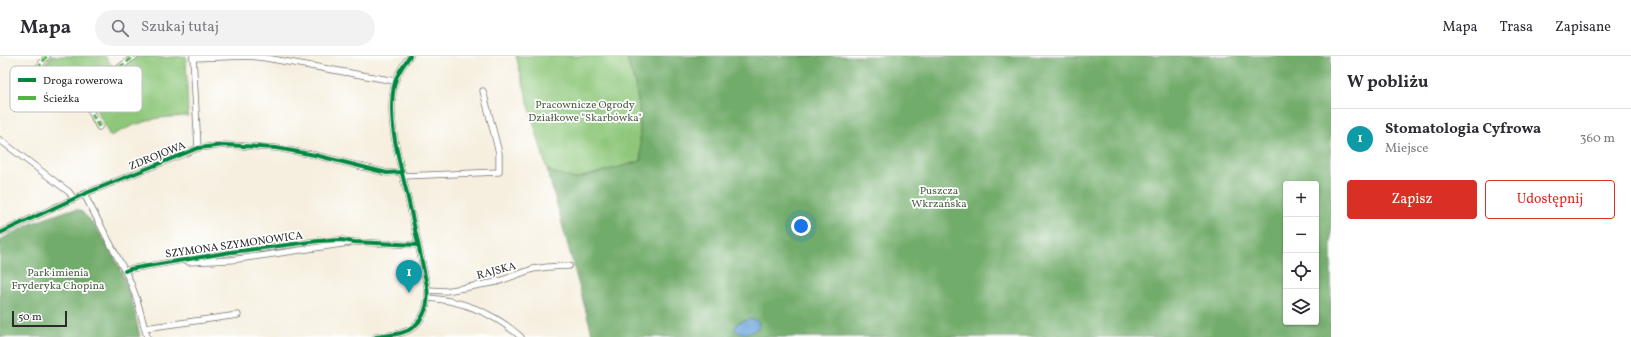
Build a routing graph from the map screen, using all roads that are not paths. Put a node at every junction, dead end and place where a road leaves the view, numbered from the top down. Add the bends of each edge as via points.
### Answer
1 (47, 56) edge
2 (135, 56) edge
3 (410, 56) edge
4 (193, 57) edge
5 (40, 66) edge
6 (121, 66) edge
7 (395, 81) junction
8 (482, 91) dead end
9 (91, 112) edge
10 (99, 127) dead end
11 (0, 140) edge
12 (198, 148) junction
13 (402, 174) junction
14 (84, 194) junction
15 (74, 199) junction
16 (0, 233) edge
17 (418, 245) junction
18 (570, 266) dead end
19 (125, 271) junction
20 (428, 290) junction
21 (428, 298) junction
22 (238, 315) dead end
23 (145, 328) junction
24 (147, 337) edge
25 (376, 337) edge
26 (521, 337) edge

1 - 5 street
2 - 6 street
3 - 7 street
4 - 7 street via 266,58
4 - 12 street
7 - 13 street via 393,113
8 - 13 street, ZDROJOWA via 499,153 499,172
9 - 10 street
11 - 15 street via 69,192
12 - 13 street, ZDROJOWA via 225,145 276,148
12 - 14 street, ZDROJOWA
13 - 17 street
14 - 15 street, ZDROJOWA
14 - 19 street
15 - 16 street, ZDROJOWA
17 - 19 street, SZYMONA SZYMONOWICA via 354,242 231,260 182,260
17 - 20 street
18 - 20 street, RAJSKA via 533,269 496,282 446,291
19 - 23 street
20 - 21 street
21 - 25 street via 425,312 417,324 402,333
21 - 26 street via 452,300 473,306
22 - 23 street
23 - 24 street

